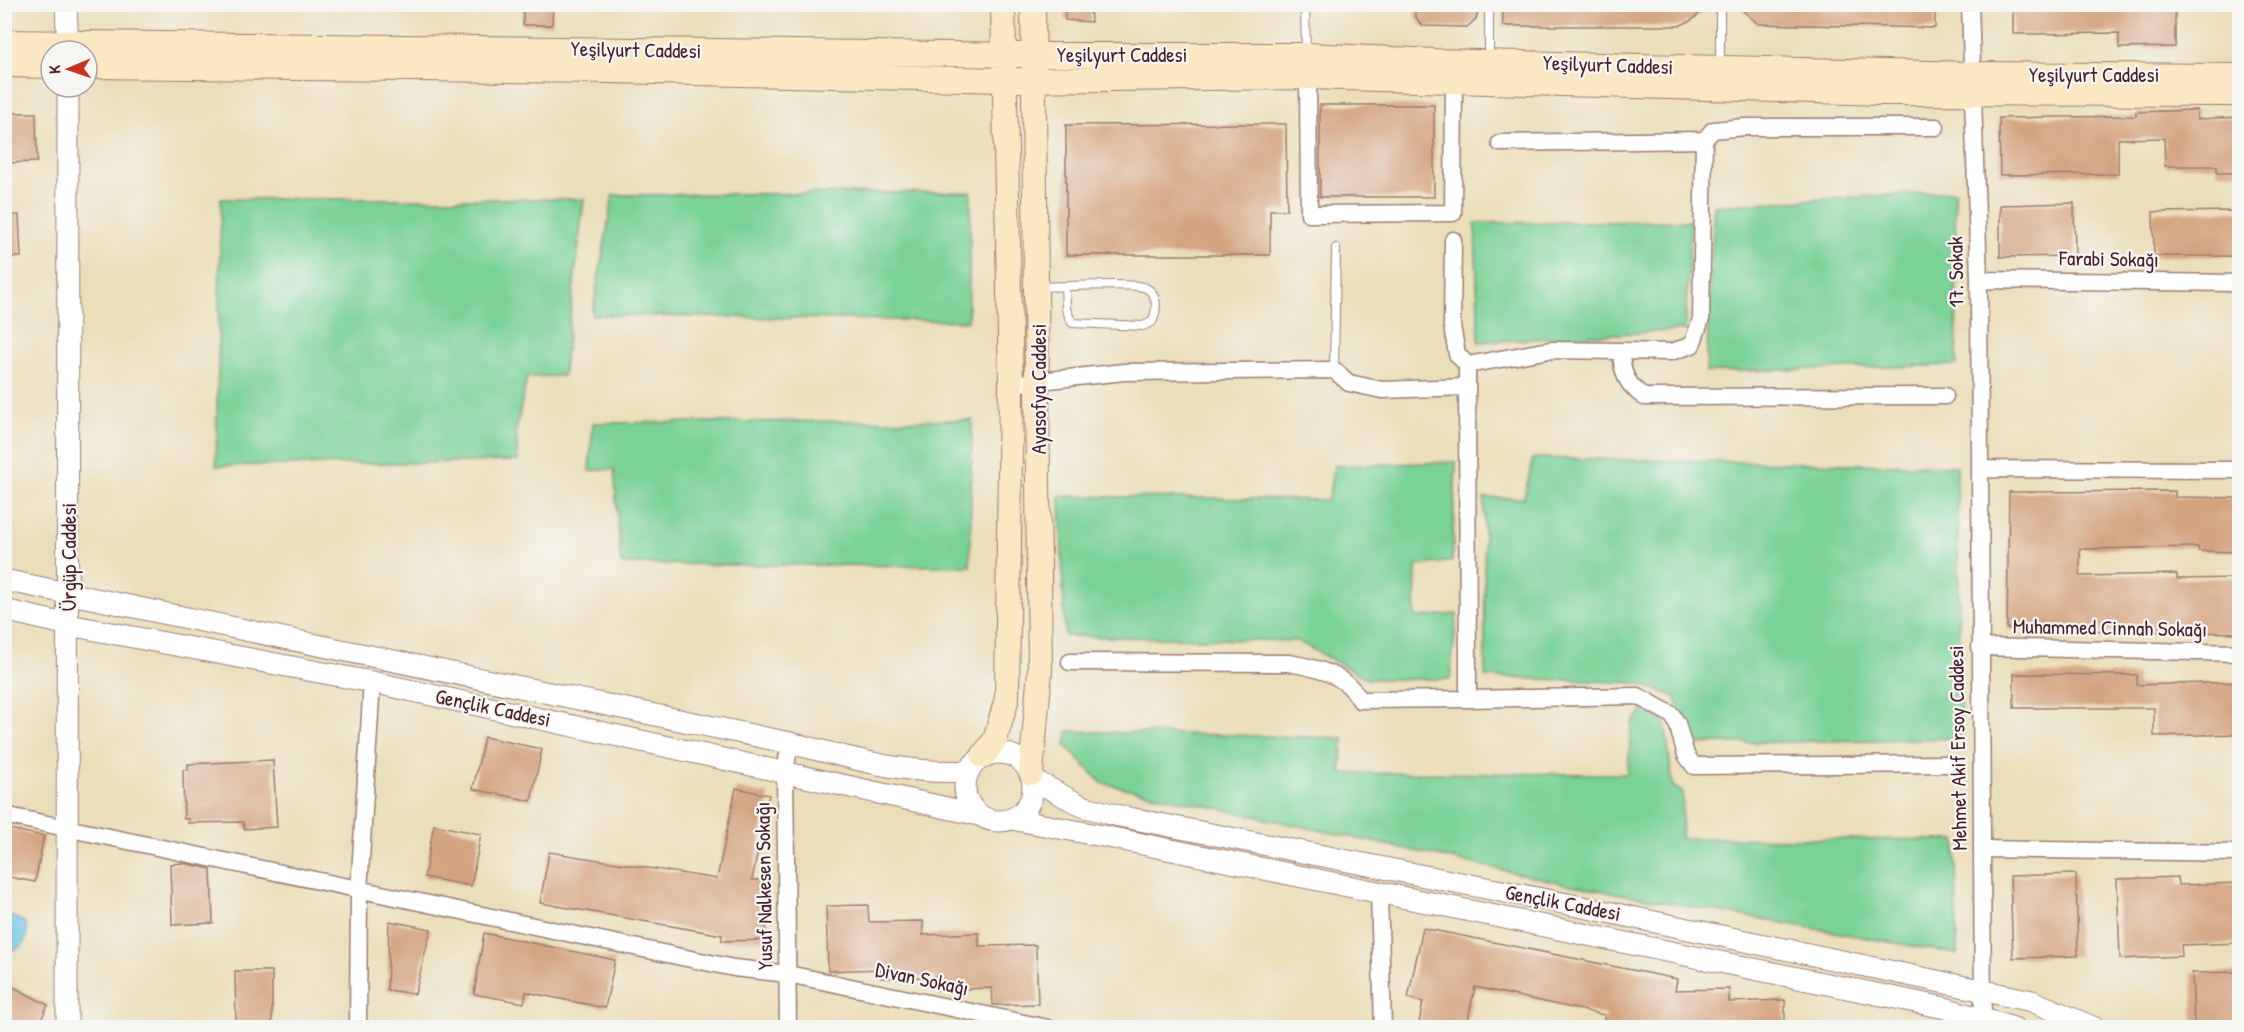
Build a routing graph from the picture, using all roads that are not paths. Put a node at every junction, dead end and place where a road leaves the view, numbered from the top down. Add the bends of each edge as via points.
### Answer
1 (66, 4) edge
2 (1004, 4) edge
3 (1033, 4) edge
4 (1305, 4) edge
5 (1490, 4) edge
6 (1720, 4) edge
7 (1970, 4) edge
8 (67, 39) edge
9 (4, 42) edge
10 (39, 45) edge
11 (99, 49) edge
12 (1004, 54) junction
13 (1034, 55) junction
14 (499, 59) junction
15 (569, 60) junction
16 (1489, 62) junction
17 (4, 65) edge
18 (39, 66) edge
19 (99, 66) edge
20 (1307, 66) junction
21 (1720, 68) junction
22 (2240, 76) edge
23 (1005, 80) junction
24 (1034, 80) junction
25 (1454, 82) junction
26 (1972, 83) junction
27 (2240, 94) edge
28 (68, 99) edge
29 (1936, 127) dead end
30 (1704, 140) junction
31 (1500, 143) dead end
32 (1453, 240) dead end
33 (1336, 248) dead end
34 (1979, 280) junction
35 (2240, 283) edge
36 (1038, 287) junction
37 (1065, 287) junction
38 (1621, 351) junction
39 (1467, 365) junction
40 (1334, 370) junction
41 (1039, 383) junction
42 (1011, 384) junction
43 (1466, 387) junction
44 (1945, 396) dead end
45 (1980, 469) junction
46 (2240, 470) edge
47 (4, 580) edge
48 (69, 594) junction
49 (4, 610) edge
50 (69, 625) junction
51 (1980, 647) junction
52 (2240, 653) edge
53 (1070, 662) dead end
54 (372, 682) junction
55 (1468, 699) junction
56 (790, 743) junction
57 (976, 764) junction
58 (1948, 764) dead end
59 (785, 772) junction
60 (1031, 776) junction
61 (4, 815) edge
62 (979, 815) junction
63 (1011, 819) junction
64 (68, 828) junction
65 (1982, 849) junction
66 (2240, 853) edge
67 (359, 890) junction
68 (1379, 893) junction
69 (788, 974) junction
70 (1983, 992) junction
71 (1983, 1023) edge
72 (67, 1028) edge
73 (358, 1028) edge
74 (788, 1028) edge
75 (1048, 1028) edge
76 (1383, 1028) edge
77 (2014, 1028) edge
78 (2096, 1028) edge

1 - 8 street
2 - 12 main road, Ayasofya Caddesi
3 - 13 main road, Ayasofya Caddesi
4 - 20 lane
5 - 16 lane
6 - 21 lane
7 - 26 street, 17. Sokak
9 - 10 main road, Yeşilyurt Caddesi
11 - 14 main road, Yeşilyurt Caddesi
12 - 13 main road, Yeşilyurt Caddesi
12 - 15 main road, Yeşilyurt Caddesi
12 - 23 main road, Ayasofya Caddesi
13 - 20 main road, Yeşilyurt Caddesi
13 - 24 main road, Ayasofya Caddesi
14 - 15 main road, Yeşilyurt Caddesi
14 - 19 main road, Yeşilyurt Caddesi
15 - 23 main road, Yeşilyurt Caddesi
16 - 20 main road, Yeşilyurt Caddesi
16 - 21 main road, Yeşilyurt Caddesi
17 - 18 main road
20 - 24 main road, Yeşilyurt Caddesi
20 - 25 main road, Yeşilyurt Caddesi
20 - 25 street via 1310,214 1453,213
21 - 26 main road, Yeşilyurt Caddesi
22 - 26 main road, Yeşilyurt Caddesi
23 - 24 main road, Yeşilyurt Caddesi
23 - 42 main road, Ayasofya Caddesi
24 - 36 main road, Ayasofya Caddesi
25 - 26 main road, Yeşilyurt Caddesi via 1884,93
26 - 27 main road, Yeşilyurt Caddesi
26 - 34 street, 17. Sokak
28 - 48 street, Ürgüp Caddesi
29 - 30 street via 1744,127 1713,130
30 - 31 street
30 - 38 street via 1701,319 1692,345 1671,352
32 - 39 street via 1452,326 1457,354
33 - 40 lane
34 - 35 street, Farabi Sokağı
34 - 45 street, 17. Sokak
36 - 37 lane
36 - 41 main road, Ayasofya Caddesi
37 - 37 lane via 1138,286 1153,294 1155,315 1152,322 1143,326 1081,325 1072,322 1066,309
38 - 39 street via 1550,350
38 - 44 street via 1622,371 1631,388 1644,397
39 - 43 street
40 - 41 street via 1124,372
40 - 43 street via 1349,383 1383,390
41 - 42 street
41 - 60 main road, Ayasofya Caddesi via 1040,672
42 - 57 main road, Ayasofya Caddesi via 1007,698 995,740
43 - 55 street
45 - 46 street
45 - 51 street, Mehmet Akif Ersoy Caddesi
47 - 48 street, Gençlik Caddesi
48 - 50 street, Ürgüp Caddesi
48 - 56 street, Gençlik Caddesi
49 - 50 street, Gençlik Caddesi
50 - 54 street, Gençlik Caddesi
50 - 64 street, Ürgüp Caddesi
51 - 52 street, Muhammed Cinnah Sokağı
51 - 65 street, Mehmet Akif Ersoy Caddesi
53 - 55 street via 1289,663 1314,667 1352,685 1360,700
54 - 59 street, Gençlik Caddesi
54 - 67 street
55 - 58 street via 1638,696 1672,715 1694,766
56 - 57 street, Gençlik Caddesi via 906,771
56 - 59 street, Yusuf Nalkesen Sokağı
57 - 60 street via 994,753 1016,756
57 - 62 street via 966,795
59 - 62 street, Gençlik Caddesi
59 - 69 street, Yusuf Nalkesen Sokağı
60 - 63 street via 1033,795 1028,805
60 - 70 street, Gençlik Caddesi via 1082,806 1119,816 1593,909
61 - 64 street, Divan Sokağı
62 - 63 street via 989,820
63 - 68 street, Gençlik Caddesi
64 - 67 street, Divan Sokağı
64 - 72 street, Ürgüp Caddesi
65 - 66 street
65 - 70 street, Mehmet Akif Ersoy Caddesi
67 - 69 street, Divan Sokağı via 734,968
67 - 73 street
68 - 71 street, Gençlik Caddesi
68 - 76 street
69 - 74 street, Yusuf Nalkesen Sokağı
69 - 75 street, Divan Sokağı
70 - 71 street, Mehmet Akif Ersoy Caddesi
70 - 78 street, Gençlik Caddesi via 2032,1001
71 - 77 street, Gençlik Caddesi

